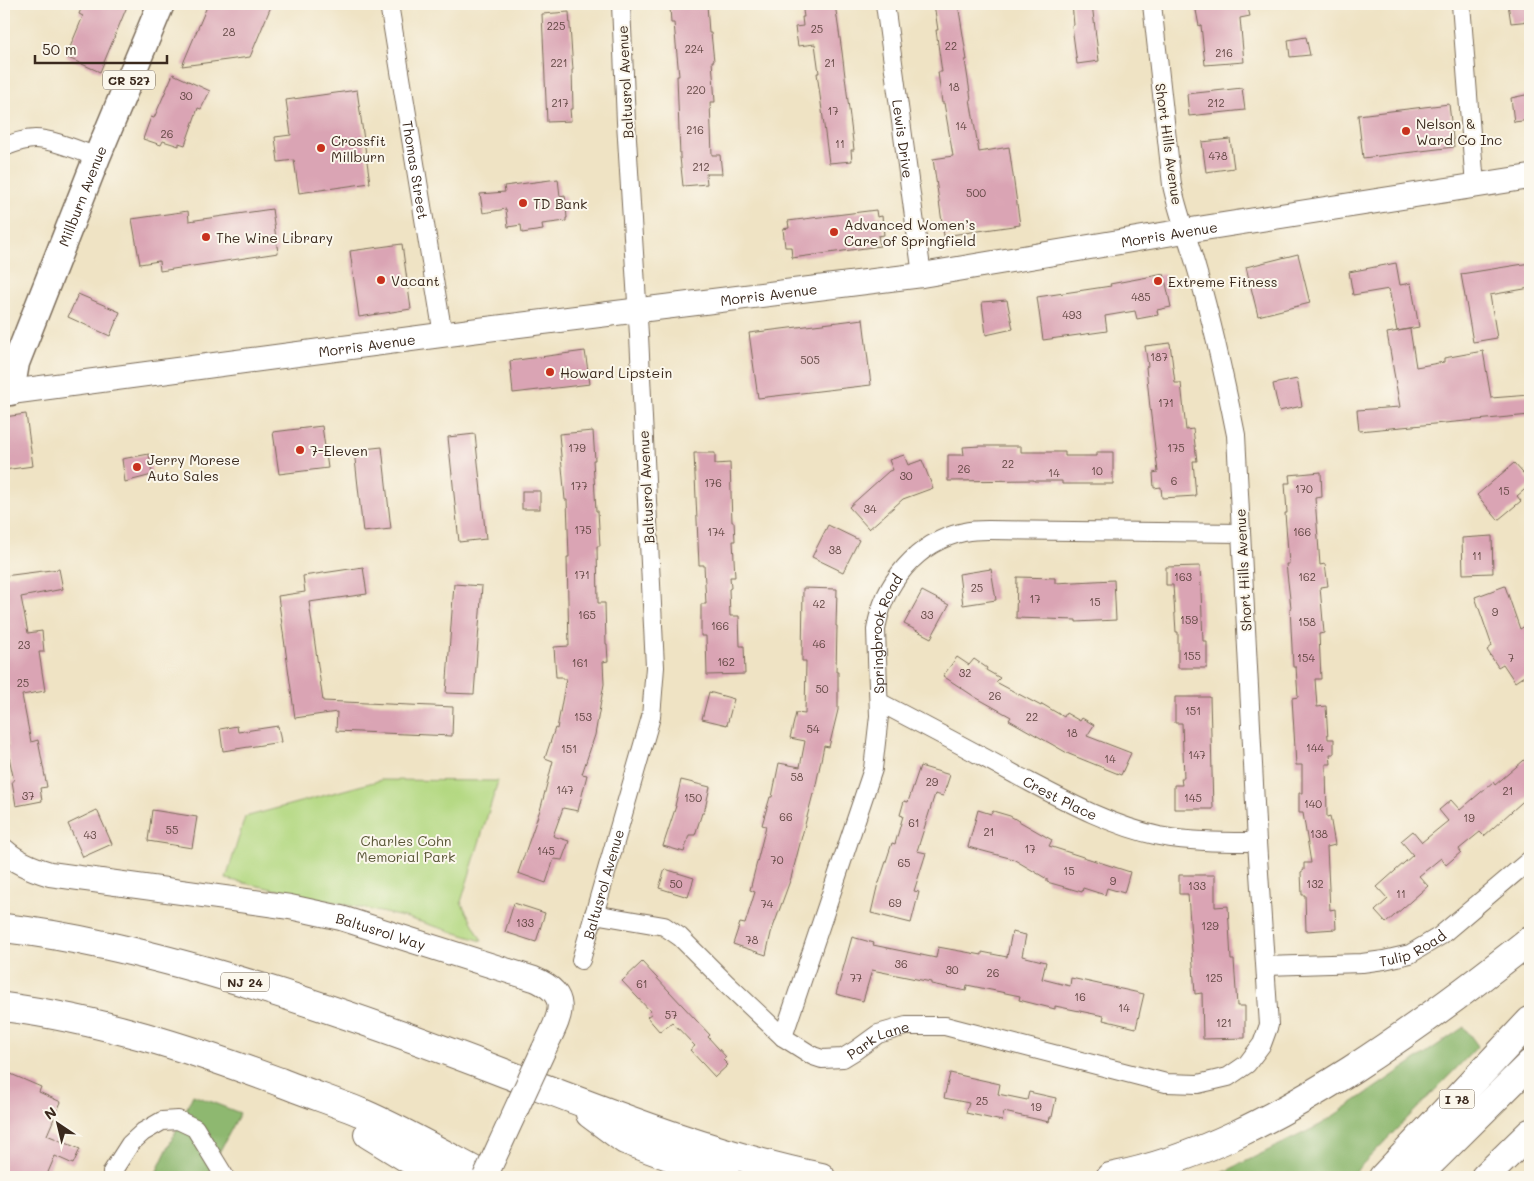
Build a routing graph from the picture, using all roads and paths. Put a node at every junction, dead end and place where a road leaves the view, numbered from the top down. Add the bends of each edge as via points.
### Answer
1 (161, 4) edge
2 (389, 4) edge
3 (621, 4) edge
4 (885, 4) edge
5 (1152, 4) edge
6 (1461, 4) edge
7 (4, 147) edge
8 (97, 157) junction
9 (1530, 177) edge
10 (1475, 186) junction
11 (1185, 231) junction
12 (922, 275) junction
13 (638, 311) junction
14 (443, 335) junction
15 (8, 392) edge
16 (1242, 533) junction
17 (879, 702) junction
18 (1257, 842) junction
19 (4, 851) edge
20 (1530, 860) edge
21 (594, 914) junction
22 (4, 928) edge
23 (1530, 940) edge
24 (581, 960) dead end
25 (1266, 966) junction
26 (4, 1007) edge
27 (1530, 1021) edge
28 (783, 1037) junction
29 (1530, 1064) edge
30 (276, 1081) junction
31 (1177, 1083) joint
32 (564, 1096) junction
33 (1530, 1132) edge
34 (112, 1172) dead end
35 (225, 1177) edge
36 (438, 1177) edge
37 (486, 1177) edge
38 (726, 1177) edge
39 (821, 1177) edge
40 (1110, 1177) edge
41 (1383, 1177) edge
42 (1416, 1177) edge
43 (1485, 1177) edge

1 - 8 main road, Millburn Avenue / CR 527
2 - 14 street, Thomas Street
3 - 13 street, Baltusrol Avenue
4 - 12 street, Lewis Drive
5 - 11 street, Short Hills Avenue via 1172,185
6 - 10 street
7 - 8 street via 36,139
8 - 15 main road, Millburn Avenue / CR 527 via 16,363
9 - 10 main road, Morris Avenue
10 - 11 main road, Morris Avenue
11 - 12 main road, Morris Avenue
11 - 16 street, Short Hills Avenue via 1198,270 1236,435
12 - 13 main road, Morris Avenue
13 - 14 main road, Morris Avenue
13 - 21 street, Baltusrol Avenue via 655,667 651,717
14 - 15 main road, Morris Avenue
16 - 17 street, Springbrook Road via 988,530 964,532 942,539 913,558 885,596 876,630
16 - 18 street, Short Hills Avenue
17 - 18 street, Crest Place via 1079,808 1124,826 1159,836 1209,842
17 - 28 street, Springbrook Road via 873,769
18 - 25 street, Short Hills Avenue
19 - 37 main road, Baltusrol Way, bridge via 28,868 50,874 237,899 341,918 546,983 560,1006 559,1016
20 - 25 street, Tulip Road via 1440,936 1410,954 1362,963
21 - 24 street, Baltusrol Avenue
21 - 28 street, Park Lane via 664,926 680,937
22 - 32 highway, NJ 24 via 107,945 244,982 413,1038
23 - 40 highway via 1433,1014 1282,1112 1198,1151
25 - 31 street, Short Hills Avenue via 1269,1025 1262,1044 1247,1064 1228,1077 1198,1084
26 - 30 highway via 137,1035
27 - 41 highway, I 78
28 - 31 street, Park Lane via 813,1056 831,1059 843,1058 878,1034 890,1030 906,1026 946,1026 1166,1083
29 - 42 highway, I 78
30 - 36 highway
30 - 37 highway via 362,1113
32 - 38 highway via 625,1140
32 - 39 highway via 708,1146
33 - 43 highway
34 - 35 street via 130,1144 143,1132 162,1121 178,1120 194,1128

